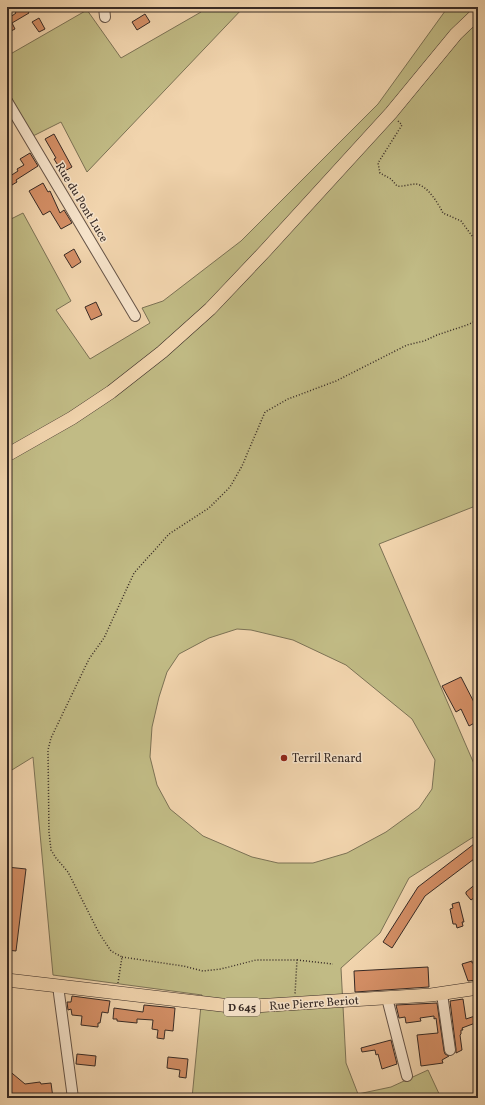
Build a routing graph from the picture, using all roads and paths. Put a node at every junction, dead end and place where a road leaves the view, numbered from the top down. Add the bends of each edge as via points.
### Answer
1 (472, 7) edge
2 (478, 13) edge
3 (456, 34) junction
4 (7, 101) edge
5 (391, 113) junction
6 (478, 244) edge
7 (135, 316) dead end
8 (478, 320) edge
9 (7, 455) edge
10 (122, 956) junction
11 (297, 960) junction
12 (334, 964) dead end
13 (7, 980) edge
14 (58, 986) junction
15 (478, 988) edge
16 (117, 993) junction
17 (442, 994) junction
18 (387, 998) junction
19 (295, 1004) junction
20 (450, 1050) dead end
21 (406, 1076) dead end
22 (73, 1098) edge

1 - 3 main road
2 - 3 main road
3 - 5 main road
4 - 7 street, Rue du Pont Luce
5 - 6 path via 402,125 378,163 380,173 391,178 397,186 421,185 438,201 443,213 461,221
5 - 9 main road via 243,275 175,342 85,410
8 - 10 path via 467,326 407,345 265,412 230,487 209,508 169,534 134,573 104,638 82,673 51,738 48,750 51,850 68,872 111,951
10 - 11 path via 204,971 256,960
10 - 16 path
11 - 12 path
11 - 19 path
13 - 14 main road, Rue Pierre Beriot / D 645
14 - 16 main road, Rue Pierre Beriot / D 645
14 - 22 street
15 - 17 main road, Rue Pierre Beriot / D 645
16 - 19 main road, Rue Pierre Beriot / D 645 via 227,1006
17 - 18 main road, Rue Pierre Beriot / D 645
17 - 20 street
18 - 19 main road, Rue Pierre Beriot / D 645
18 - 21 street

